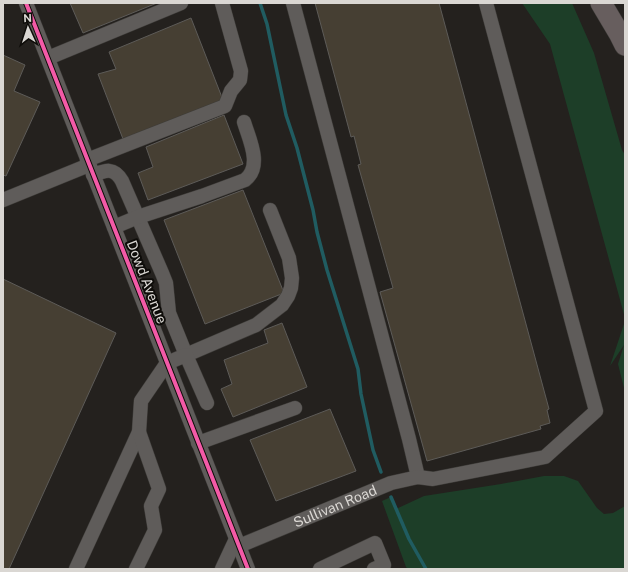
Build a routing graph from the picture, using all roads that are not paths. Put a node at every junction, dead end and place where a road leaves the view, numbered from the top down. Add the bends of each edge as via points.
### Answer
1 (26, 3) edge
2 (181, 3) edge
3 (222, 3) edge
4 (292, 3) edge
5 (486, 3) edge
6 (601, 3) edge
7 (611, 3) edge
8 (623, 40) edge
9 (48, 58) junction
10 (244, 122) dead end
11 (90, 166) junction
12 (3, 200) edge
13 (270, 210) dead end
14 (138, 216) junction
15 (114, 227) junction
16 (186, 355) junction
17 (167, 363) junction
18 (207, 403) dead end
19 (295, 408) dead end
20 (139, 432) junction
21 (198, 443) junction
22 (418, 477) junction
23 (237, 543) junction
24 (76, 569) edge
25 (136, 569) edge
26 (222, 569) edge
27 (248, 569) edge
28 (320, 569) edge
29 (374, 569) edge

1 - 9 street, Dowd Avenue
2 - 9 street
3 - 11 street via 241,71 240,80 231,91 226,106
4 - 22 street
5 - 22 street, Sullivan Road via 596,411 546,457 433,479
6 - 8 highway
7 - 8 highway
9 - 11 street, Dowd Avenue
10 - 14 street via 254,160 250,176 202,196
11 - 12 street
11 - 14 street via 110,170 120,176
11 - 15 street, Dowd Avenue
13 - 16 street via 289,258 292,278 288,296 282,305 256,325
14 - 15 street
14 - 16 street via 166,283 169,313
15 - 17 street, Dowd Avenue
16 - 17 street
16 - 18 street
17 - 20 street via 142,401
17 - 21 street, Dowd Avenue
19 - 21 street
20 - 24 street
20 - 25 street via 158,489 151,506 155,530
21 - 23 street, Dowd Avenue
22 - 23 street, Sullivan Road via 391,483
23 - 26 street
23 - 27 street, Dowd Avenue
28 - 29 street via 374,543 384,565

